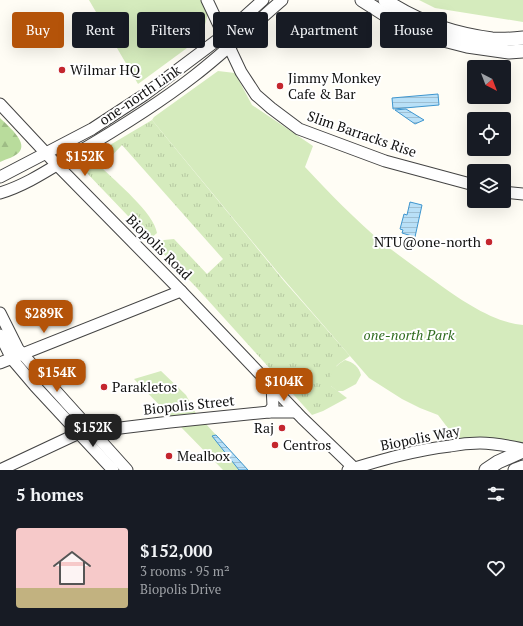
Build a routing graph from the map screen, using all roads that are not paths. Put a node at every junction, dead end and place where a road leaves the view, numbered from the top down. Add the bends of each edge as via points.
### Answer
1 (207, 0) edge
2 (263, 0) edge
3 (282, 0) edge
4 (362, 0) edge
5 (385, 0) edge
6 (213, 12) edge
7 (250, 12) edge
8 (268, 12) edge
9 (523, 38) edge
10 (213, 43) edge
11 (227, 48) edge
12 (230, 48) edge
13 (523, 51) edge
14 (0, 104) edge
15 (47, 154) junction
16 (57, 165) junction
17 (0, 177) edge
18 (467, 183) edge
19 (0, 193) edge
20 (511, 193) edge
21 (523, 194) edge
22 (181, 291) junction
23 (0, 313) edge
24 (0, 335) edge
25 (22, 355) junction
26 (12, 359) junction
27 (0, 363) edge
28 (272, 386) junction
29 (269, 412) junction
30 (296, 412) junction
31 (93, 431) junction
32 (79, 433) junction
33 (523, 450) edge
34 (523, 467) edge
35 (351, 469) edge
36 (0, 470) edge
37 (113, 470) edge
38 (127, 470) edge
39 (486, 470) edge
40 (515, 470) edge

1 - 6 street, Slim Barracks Rise
2 - 7 street, one-north Link
3 - 8 street, one-north Link
4 - 13 street via 395,21 424,35 467,46 509,52
5 - 9 street via 400,10 434,25 493,39
10 - 15 street, one-north Link via 92,130
11 - 16 street, one-north Link via 194,76 149,108
12 - 18 street, Slim Barracks Rise via 256,95 299,129 385,161
14 - 15 street, Biopolis Road
15 - 16 street, Biopolis Road
15 - 17 street, one-north Link
16 - 19 street, one-north Link
16 - 22 street, Biopolis Road
20 - 21 street
22 - 25 street
22 - 28 street, Biopolis Road
23 - 25 street
24 - 26 street
25 - 26 street
25 - 31 street
26 - 27 street
26 - 32 street
28 - 29 street via 273,406
28 - 30 street, Biopolis Road
29 - 30 street, Biopolis Street
29 - 31 street, Biopolis Street
30 - 35 street
31 - 32 street, Biopolis Street
31 - 38 street
32 - 36 street, Biopolis Street
32 - 37 street
33 - 35 street, Biopolis Way via 494,444 460,444
33 - 39 street
34 - 40 street

